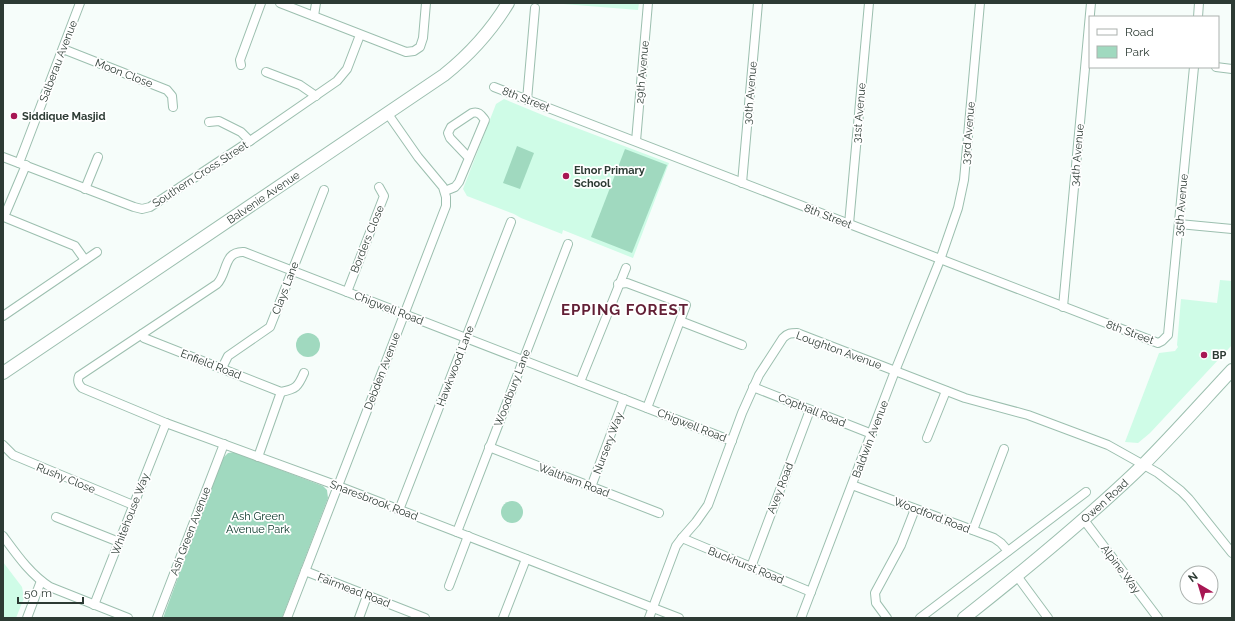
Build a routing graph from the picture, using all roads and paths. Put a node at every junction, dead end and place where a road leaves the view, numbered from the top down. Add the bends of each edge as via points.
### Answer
1 (80, 3) edge
2 (261, 3) edge
3 (280, 3) edge
4 (316, 3) edge
5 (426, 3) edge
6 (508, 3) edge
7 (648, 3) edge
8 (758, 3) edge
9 (869, 3) edge
10 (980, 3) edge
11 (1090, 3) edge
12 (1199, 3) edge
13 (535, 8) dead end
14 (314, 16) junction
15 (1198, 16) edge
16 (360, 35) junction
17 (63, 49) junction
18 (241, 65) dead end
19 (1219, 67) edge
20 (1194, 68) edge
21 (1232, 68) edge
22 (266, 72) dead end
23 (494, 87) dead end
24 (316, 96) junction
25 (527, 100) junction
26 (173, 107) dead end
27 (388, 114) junction
28 (208, 122) dead end
29 (250, 141) junction
30 (636, 141) junction
31 (3, 157) edge
32 (98, 157) dead end
33 (469, 158) junction
34 (22, 164) junction
35 (742, 183) junction
36 (379, 187) dead end
37 (86, 189) junction
38 (324, 190) dead end
39 (445, 191) junction
40 (4, 217) edge
41 (511, 222) dead end
42 (849, 224) junction
43 (1179, 224) junction
44 (1232, 229) edge
45 (568, 244) dead end
46 (97, 252) dead end
47 (85, 260) junction
48 (940, 260) junction
49 (626, 268) dead end
50 (291, 271) junction
51 (618, 284) junction
52 (347, 292) junction
53 (1063, 307) junction
54 (404, 314) junction
55 (3, 316) edge
56 (680, 321) junction
57 (142, 334) junction
58 (466, 338) junction
59 (1162, 341) joint
60 (742, 345) dead end
61 (523, 360) junction
62 (222, 368) junction
63 (1232, 370) edge
64 (895, 371) junction
65 (3, 373) edge
66 (304, 373) dead end
67 (80, 376) joint
68 (580, 382) junction
69 (753, 387) junction
70 (946, 391) junction
71 (281, 392) junction
72 (624, 399) junction
73 (647, 408) junction
74 (810, 410) junction
75 (166, 423) junction
76 (872, 434) junction
77 (927, 438) dead end
78 (732, 440) junction
79 (224, 444) junction
80 (3, 445) edge
81 (489, 448) junction
82 (1004, 448) dead end
83 (258, 457) junction
84 (1143, 464) junction
85 (852, 485) junction
86 (338, 486) junction
87 (591, 487) junction
88 (1086, 492) dead end
89 (133, 505) junction
90 (915, 509) junction
91 (399, 510) junction
92 (659, 513) dead end
93 (56, 517) dead end
94 (1084, 520) junction
95 (973, 530) junction
96 (457, 532) junction
97 (3, 536) edge
98 (468, 536) junction
99 (682, 538) junction
100 (119, 542) junction
101 (1008, 551) junction
102 (1232, 553) edge
103 (526, 559) junction
104 (751, 567) junction
105 (305, 571) junction
106 (1017, 576) junction
107 (41, 580) junction
108 (449, 586) dead end
109 (811, 592) junction
110 (367, 596) junction
111 (94, 605) junction
112 (653, 608) junction
113 (27, 618) edge
114 (128, 618) edge
115 (157, 618) edge
116 (287, 618) edge
117 (359, 618) edge
118 (425, 618) edge
119 (503, 618) edge
120 (649, 618) edge
121 (679, 618) edge
122 (801, 618) edge
123 (887, 618) edge
124 (920, 618) edge
125 (964, 618) edge
126 (1048, 618) edge
127 (1158, 618) edge

1 - 17 street, Salberau Avenue
2 - 18 street via 240,60
3 - 14 street
4 - 14 street
5 - 16 street via 423,38 420,47 414,51 406,52
6 - 27 street, Balvenie Avenue via 480,41 457,65
7 - 30 street, 29th Avenue
8 - 35 street, 30th Avenue
9 - 42 street, 31st Avenue
10 - 48 street, 33rd Avenue via 962,194
11 - 53 street, 34th Avenue
12 - 15 street
13 - 25 street
14 - 16 street
16 - 24 street, Southern Cross Street via 343,76
17 - 26 street, Moon Close via 167,90 172,96
17 - 34 street, Salberau Avenue
19 - 21 street
20 - 43 street, 35th Avenue
22 - 24 street via 300,86
23 - 25 street, 8th Street
24 - 29 street, Southern Cross Street
25 - 30 street, 8th Street
27 - 39 street
27 - 65 street, Balvenie Avenue
28 - 29 street via 219,121 242,132
29 - 37 street, Southern Cross Street via 150,207 134,207
30 - 35 street, 8th Street
31 - 34 street, Southern Cross Street
32 - 37 street
33 - 33 street via 485,120 477,112 451,127 448,132 450,138
33 - 39 street via 459,182 455,187
34 - 37 street, Southern Cross Street
34 - 40 street, Salberau Avenue
35 - 42 street, 8th Street
36 - 52 street, Borders Close via 384,196
38 - 50 street, Clays Lane
39 - 54 street, Debden Avenue via 446,206
40 - 47 street via 75,246
41 - 58 street, Hawkwood Lane
42 - 48 street, 8th Street
43 - 44 street
43 - 59 street, 35th Avenue via 1168,335
45 - 61 street, Woodbury Lane
46 - 47 street
47 - 55 street
48 - 53 street, 8th Street
48 - 64 street, Baldwin Avenue
49 - 51 street
50 - 52 street, Chigwell Road
50 - 57 street, Chigwell Road via 244,252 235,254 228,260 217,284
50 - 62 street, Clays Lane via 270,327 228,356
51 - 56 street via 627,282 686,305
51 - 68 street
52 - 54 street, Chigwell Road
53 - 59 street, 8th Street via 1155,342
54 - 58 street, Chigwell Road
54 - 86 street, Debden Avenue
56 - 60 street
56 - 73 street
57 - 62 street, Enfield Road via 144,338
57 - 67 street, Chigwell Road
58 - 61 street, Chigwell Road
58 - 91 street, Hawkwood Lane
61 - 68 street, Chigwell Road
61 - 81 street, Woodbury Lane
62 - 71 street, Enfield Road
63 - 84 street, Owen Road
64 - 69 street, Loughton Avenue via 791,333 783,338 758,375
64 - 70 street, Loughton Avenue
64 - 76 street, Baldwin Avenue
66 - 71 street via 297,387
67 - 75 street, Snaresbrook Road via 78,382 82,388
68 - 72 street, Chigwell Road
69 - 74 street, Copthall Road
69 - 78 street, Loughton Avenue
70 - 77 street
70 - 84 street, Loughton Avenue via 984,404 1028,414 1108,445
71 - 83 street
72 - 73 street, Chigwell Road
72 - 87 street, Nursery Way
73 - 78 street, Chigwell Road
74 - 76 street, Copthall Road
74 - 104 street, Avey Road
75 - 79 street, Snaresbrook Road
75 - 89 street, Whitehouse Way
76 - 85 street, Baldwin Avenue
78 - 99 street, Loughton Avenue via 708,505
79 - 83 street, Snaresbrook Road
79 - 115 street, Ash Green Avenue
80 - 89 street, Rushy Close via 13,456
81 - 87 street, Waltham Road
81 - 96 street, Woodbury Lane
82 - 95 street
83 - 86 street, Snaresbrook Road
84 - 94 street, Owen Road
84 - 102 street, Loughton Avenue via 1189,499
85 - 90 street, Woodford Road
85 - 109 street, Baldwin Avenue
86 - 91 street, Snaresbrook Road
86 - 105 street, Debden Avenue
87 - 92 street, Waltham Road
88 - 101 street, Owen Road
89 - 100 street, Whitehouse Way
90 - 95 street, Woodford Road
90 - 123 street via 901,545 875,593 876,604
91 - 96 street, Snaresbrook Road
93 - 100 street
94 - 106 street, Owen Road
94 - 127 street, Alpine Way
95 - 101 street, Woodford Road via 997,540
96 - 98 street, Snaresbrook Road
97 - 107 street via 26,566
98 - 103 street, Snaresbrook Road
98 - 108 street
99 - 104 street, Buckhurst Road
99 - 112 street, Loughton Avenue via 672,556
100 - 111 street, Whitehouse Way
101 - 124 street, Owen Road
103 - 112 street, Snaresbrook Road
103 - 119 street
104 - 109 street, Buckhurst Road
105 - 110 street, Fairmead Road
105 - 116 street, Debden Avenue
106 - 125 street, Owen Road
106 - 126 street
107 - 111 street via 54,589
107 - 113 street
109 - 122 street, Baldwin Avenue
110 - 117 street
110 - 118 street, Fairmead Road
111 - 114 street
112 - 120 street, Loughton Avenue
112 - 121 street, Snaresbrook Road

